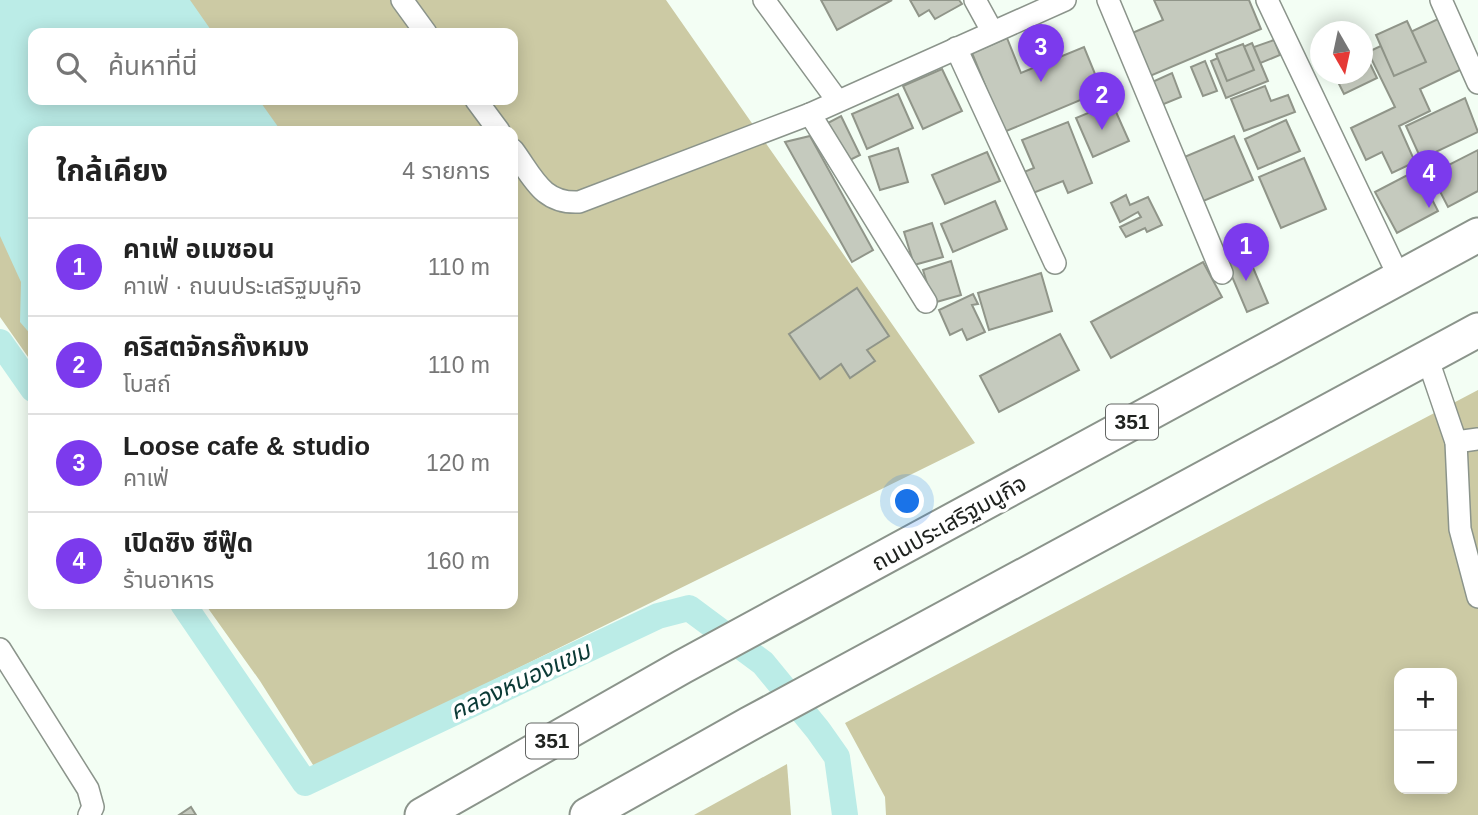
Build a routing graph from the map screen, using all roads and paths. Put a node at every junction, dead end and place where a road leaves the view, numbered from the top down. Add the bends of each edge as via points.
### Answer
1 (402, 0) edge
2 (764, 0) edge
3 (975, 0) edge
4 (1065, 0) edge
5 (1108, 0) edge
6 (1267, 0) edge
7 (1441, 0) edge
8 (422, 28) edge
9 (992, 31) junction
10 (956, 48) junction
11 (1478, 83) edge
12 (837, 100) junction
13 (480, 105) edge
14 (810, 114) junction
15 (495, 126) edge
16 (518, 157) edge
17 (1478, 235) edge
18 (1055, 263) dead end
19 (1223, 273) dead end
20 (1399, 276) junction
21 (926, 302) dead end
22 (1478, 330) edge
23 (1427, 357) junction
24 (1478, 439) edge
25 (1457, 442) junction
26 (1478, 597) edge
27 (0, 649) edge
28 (89, 815) edge
29 (422, 815) edge
30 (587, 815) edge

1 - 8 street
2 - 12 street
3 - 9 street
4 - 9 street
5 - 19 street
6 - 20 street
7 - 11 street
9 - 10 street
10 - 12 street
10 - 18 street
12 - 14 street
13 - 15 street
14 - 16 street via 579,202 562,203 547,196
14 - 21 street
17 - 20 main road, ถนนประเสริฐมนูกิจ / 351
20 - 29 main road, ถนนประเสริฐมนูกิจ / 351 via 682,667
22 - 23 main road
23 - 25 street
23 - 30 main road
24 - 25 street
25 - 26 street via 1460,529
27 - 28 street via 88,789 93,807

